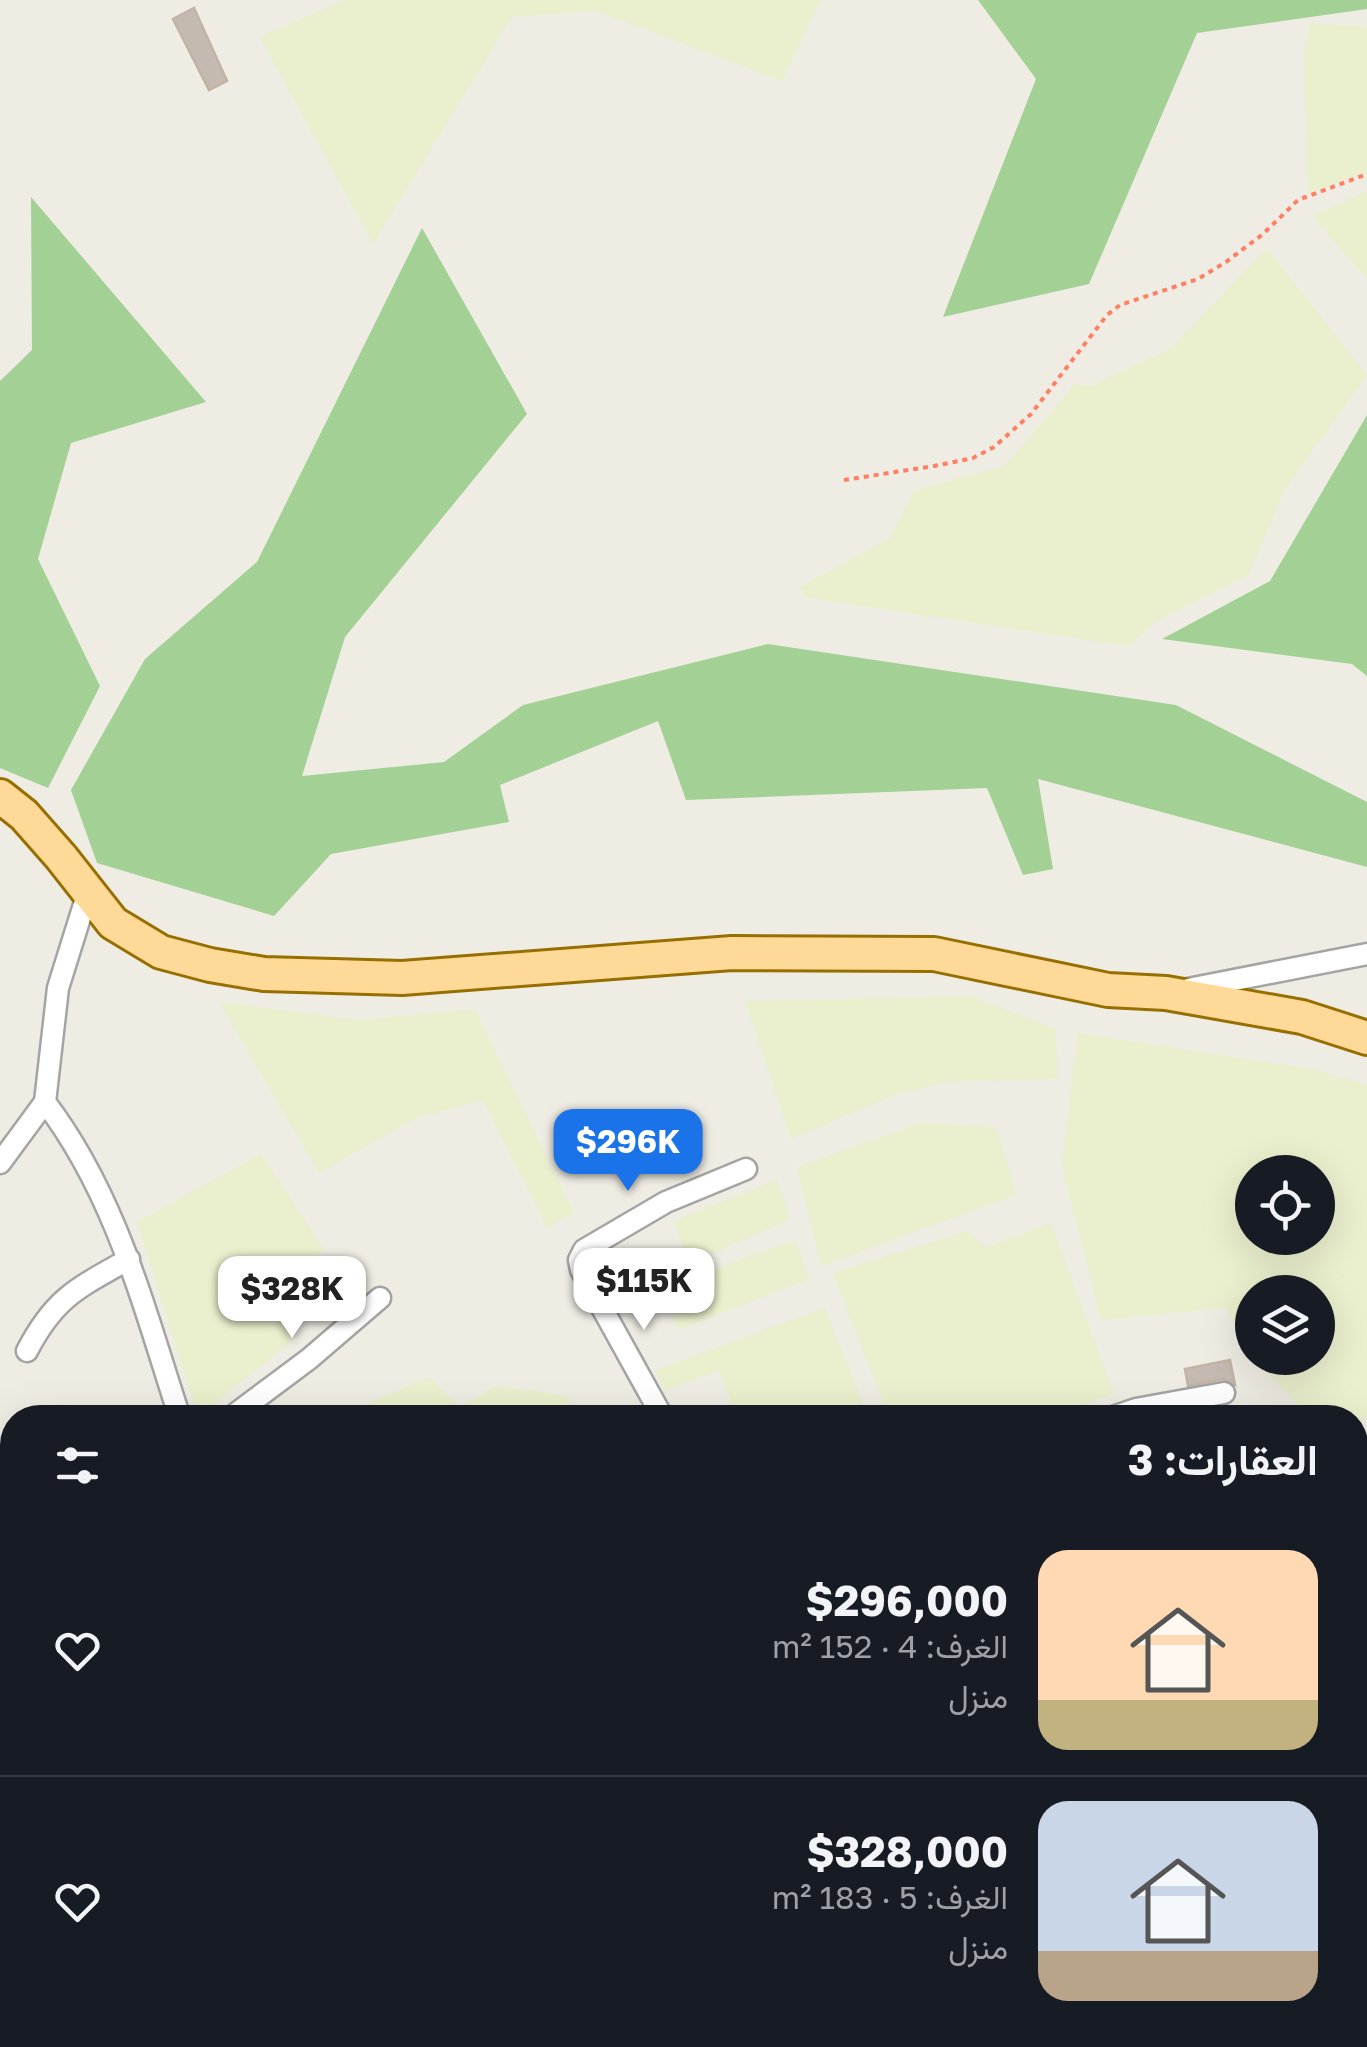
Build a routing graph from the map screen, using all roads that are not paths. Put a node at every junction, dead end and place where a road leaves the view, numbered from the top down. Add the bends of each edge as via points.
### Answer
1 (0, 796) edge
2 (88, 892) junction
3 (1367, 954) edge
4 (1166, 993) junction
5 (1367, 1038) edge
6 (45, 1102) junction
7 (0, 1163) edge
8 (746, 1169) dead end
9 (128, 1259) junction
10 (380, 1298) dead end
11 (27, 1351) dead end
12 (1224, 1393) dead end
13 (176, 1405) edge
14 (247, 1405) edge
15 (656, 1405) edge
16 (1158, 1405) edge

1 - 2 main road
2 - 4 main road via 113,923 161,952 264,974 402,978 802,951 934,954 1108,990
2 - 6 street via 58,988
3 - 4 street
4 - 5 main road via 1302,1017
6 - 7 street
6 - 9 street via 70,1135
8 - 15 street via 666,1202 580,1255 581,1270
9 - 11 street via 59,1302
9 - 13 street
10 - 14 street
12 - 16 street

